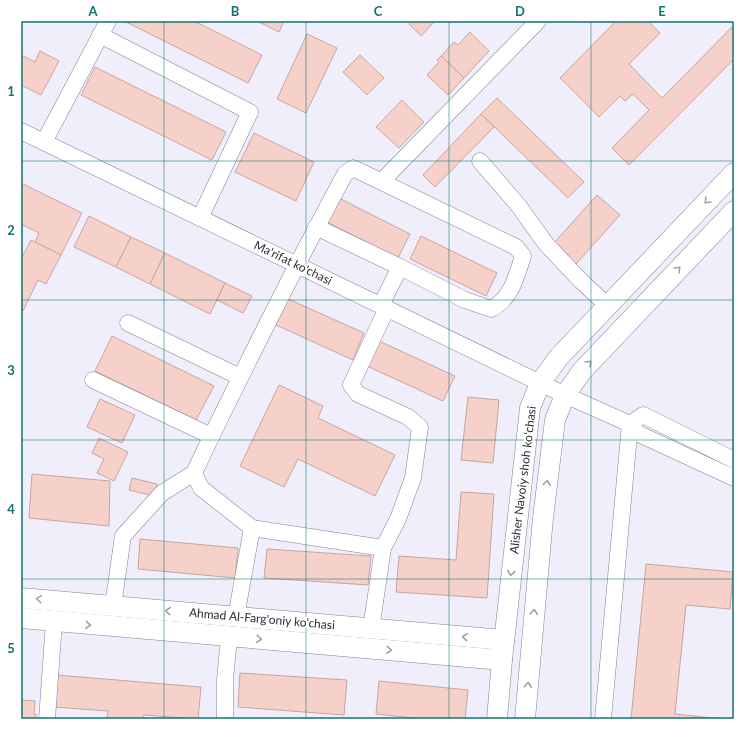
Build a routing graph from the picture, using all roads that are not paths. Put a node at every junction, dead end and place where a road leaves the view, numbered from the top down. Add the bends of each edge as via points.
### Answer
1 (108, 21) edge
2 (538, 21) edge
3 (100, 36) junction
4 (21, 131) edge
5 (44, 142) junction
6 (480, 161) dead end
7 (734, 173) edge
8 (382, 181) junction
9 (734, 211) edge
10 (200, 218) junction
11 (316, 227) junction
12 (297, 266) junction
13 (400, 267) junction
14 (608, 306) junction
15 (384, 307) junction
16 (128, 323) dead end
17 (240, 377) junction
18 (93, 380) dead end
19 (540, 383) junction
20 (565, 395) junction
21 (630, 424) junction
22 (211, 436) junction
23 (734, 460) edge
24 (194, 473) junction
25 (734, 478) edge
26 (252, 528) junction
27 (382, 548) junction
28 (21, 598) edge
29 (113, 606) junction
30 (236, 617) junction
31 (21, 618) edge
32 (54, 622) junction
33 (372, 629) junction
34 (229, 637) junction
35 (504, 640) junction
36 (502, 660) junction
37 (47, 719) edge
38 (226, 719) edge
39 (497, 719) edge
40 (525, 719) edge
41 (602, 719) edge

1 - 3 street
2 - 8 street
3 - 5 street
3 - 10 street via 250,112
4 - 5 street, Ma'rifat ko'chasi
5 - 10 street, Ma'rifat ko'chasi
6 - 14 street via 518,205 546,244
7 -> 14 main road, Alisher Navoiy shoh koʻchasi
8 - 11 street via 353,168 345,174
8 - 13 street via 516,247 523,256 512,286 500,304 491,309 465,300
20 -> 9 main road, Alisher Navoiy shoh koʻchasi via 582,370
10 - 12 street, Ma'rifat ko'chasi
11 - 12 street
11 - 13 street
12 - 15 street, Ma'rifat ko'chasi
12 - 17 street
13 - 15 street
14 - 19 main road, Alisher Navoiy shoh koʻchasi via 560,357
15 - 19 street, Ma'rifat ko'chasi
15 - 27 street via 351,385 358,394 408,417 420,427 413,478 398,519
16 - 17 street
17 - 22 street
18 - 22 street
19 - 20 street, Ma'rifat ko'chasi
19 -> 35 main road, Alisher Navoiy shoh koʻchasi via 530,408
20 - 21 street, Ma'rifat ko'chasi
40 -> 20 main road, Alisher Navoiy shoh koʻchasi via 543,518 555,420
21 - 23 street via 643,415
21 - 25 street, Ma'rifat ko'chasi via 639,434
21 - 41 street
22 - 24 street
24 - 26 street via 201,488
24 - 29 street via 162,493 123,536
26 - 27 street
26 - 30 street
27 - 33 street
29 -> 28 main road, Ahmad Al-Farg'oniy ko'chasi
30 -> 29 main road, Ahmad Al-Farg'oniy ko'chasi
30 - 33 main road, Ahmad Al-Farg'oniy ko'chasi
31 - 32 main road, Ahmad Al-Farg'oniy ko'chasi
32 -> 34 main road, Ahmad Al-Farg'oniy ko'chasi
32 - 37 street
35 -> 33 main road, Ahmad Al-Farg'oniy ko'chasi
34 -> 36 main road, Ahmad Al-Farg'oniy ko'chasi
34 - 38 street via 225,680
35 - 36 main road, Alisher Navoiy shoh koʻchasi
36 - 39 main road, Alisher Navoiy shoh koʻchasi

